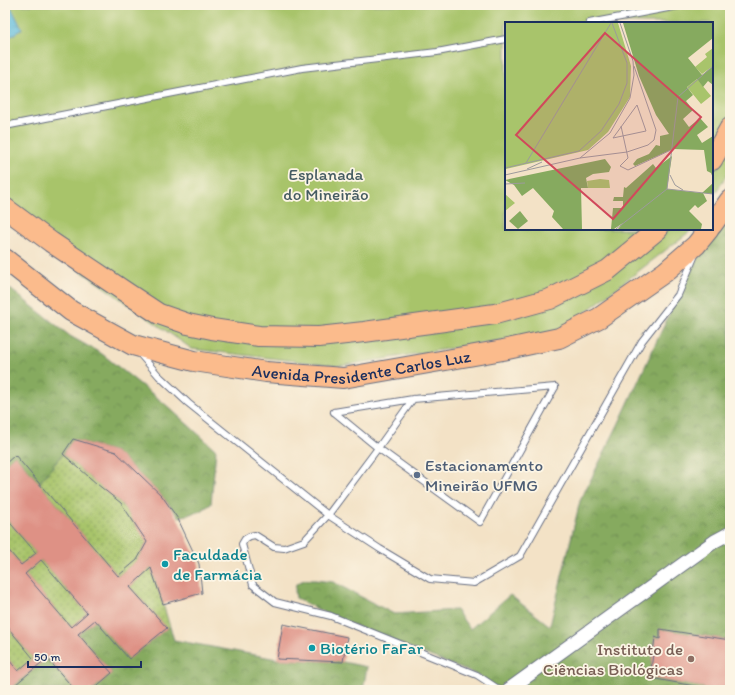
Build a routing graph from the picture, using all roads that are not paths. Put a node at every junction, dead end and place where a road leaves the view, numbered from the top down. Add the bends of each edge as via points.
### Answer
1 (684, 5) edge
2 (594, 22) edge
3 (505, 39) edge
4 (5, 126) edge
5 (730, 128) edge
6 (713, 158) edge
7 (730, 200) edge
8 (5, 208) edge
9 (5, 217) edge
10 (713, 223) edge
11 (657, 230) edge
12 (708, 230) edge
13 (52, 242) junction
14 (5, 259) edge
15 (133, 345) junction
16 (413, 399) junction
17 (378, 448) junction
18 (328, 515) junction
19 (730, 532) edge
20 (500, 690) edge
21 (508, 690) edge

1 - 2 lane
3 - 4 lane via 436,52 302,68
5 - 6 main road
7 - 10 main road, Avenida Presidente Carlos Luz
8 - 13 main road
9 - 13 main road via 25,230
11 - 13 main road, Avenida Presidente Carlos Luz via 608,270 550,299 494,314 319,337 259,336 188,324 159,314
12 - 15 main road, Avenida Presidente Carlos Luz via 696,245 665,272 598,318 559,338 503,350 343,378 258,371 194,361
12 - 18 lane via 678,295 642,341 520,556 474,583 430,579
14 - 15 main road, Avenida Presidente Carlos Luz via 72,311
15 - 18 lane via 159,376 188,403
16 - 17 lane
16 - 17 lane via 334,412
16 - 17 lane via 555,387 480,522
17 - 18 lane
18 - 20 lane via 304,541 284,548 274,547 255,535 245,539 242,544 253,585 275,602 331,616 477,675
19 - 21 street

